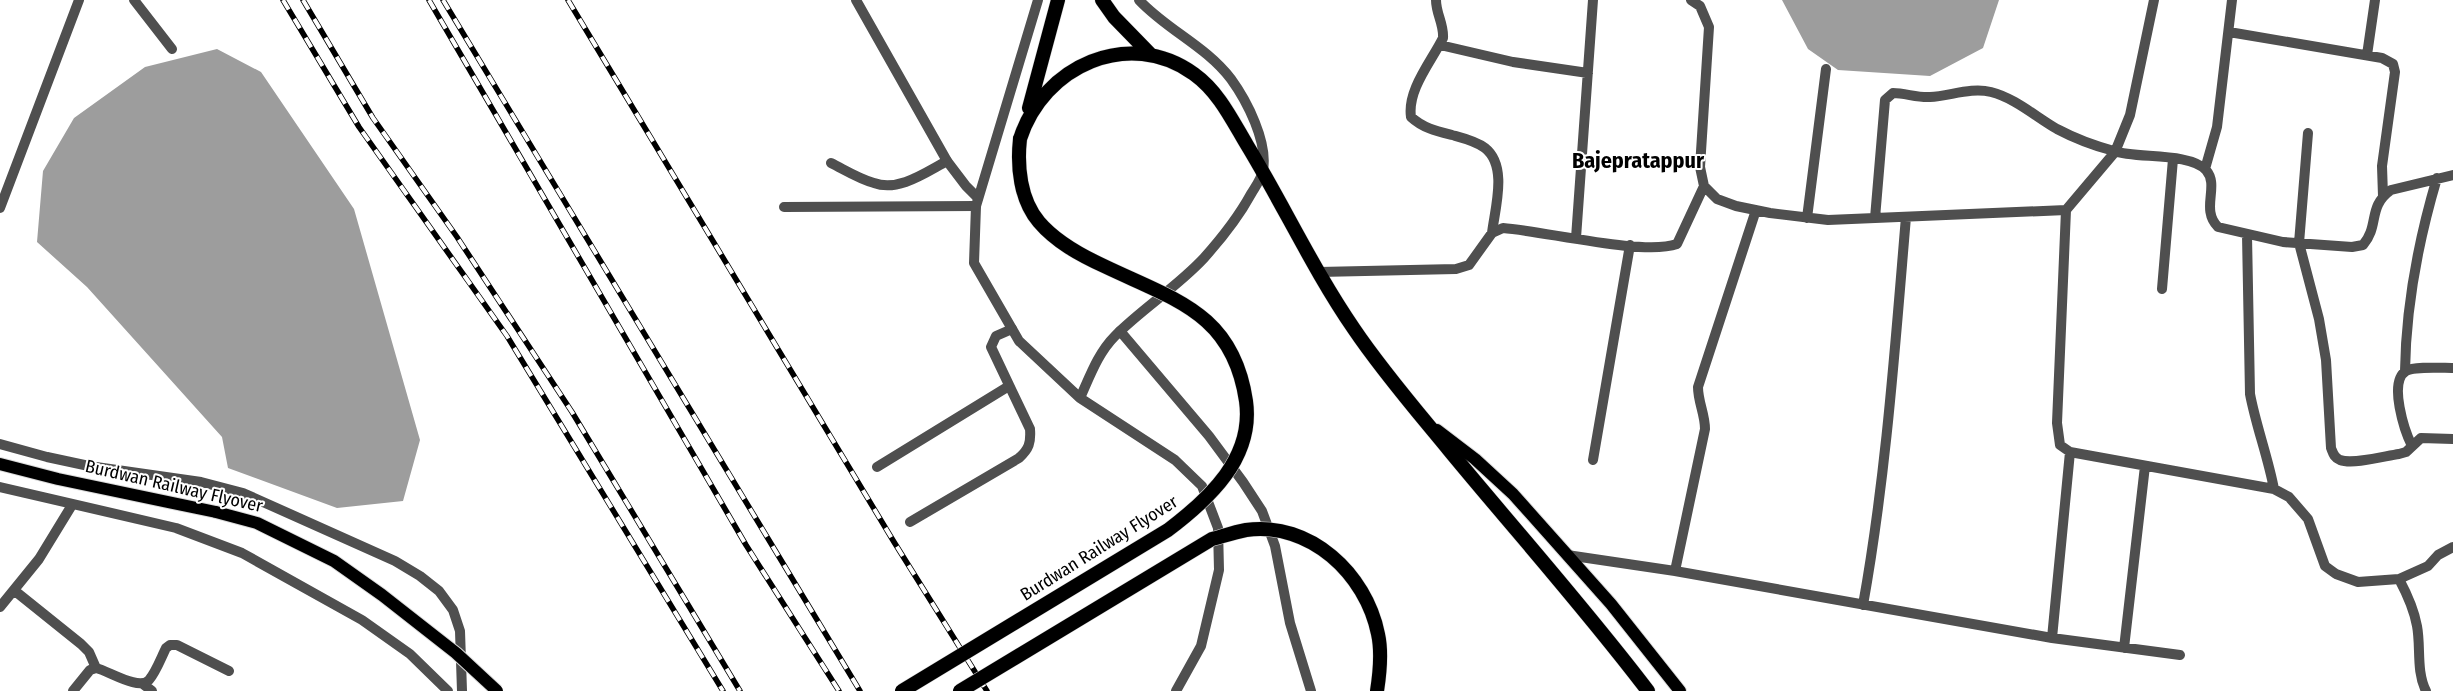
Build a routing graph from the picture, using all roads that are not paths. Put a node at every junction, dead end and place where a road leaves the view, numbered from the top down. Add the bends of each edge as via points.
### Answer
1 (79, 0) edge
2 (134, 0) edge
3 (856, 0) edge
4 (1038, 0) edge
5 (1058, 0) edge
6 (1102, 0) edge
7 (1139, 0) edge
8 (1436, 0) edge
9 (1593, 0) edge
10 (1691, 0) edge
11 (2154, 0) edge
12 (2232, 0) edge
13 (2375, 0) edge
14 (2228, 32) junction
15 (1440, 45) junction
16 (172, 49) dead end
17 (1151, 55) junction
18 (2367, 55) junction
19 (1826, 69) dead end
20 (1588, 73) junction
21 (1026, 118) junction
22 (2308, 134) dead end
23 (2115, 152) junction
24 (2172, 159) junction
25 (948, 161) junction
26 (831, 163) dead end
27 (2205, 169) junction
28 (1263, 171) junction
29 (2453, 175) edge
30 (2437, 178) junction
31 (4, 183) edge
32 (1704, 186) junction
33 (2383, 196) junction
34 (977, 202) junction
35 (784, 207) dead end
36 (0, 208) edge
37 (1756, 210) junction
38 (2066, 210) junction
39 (1906, 217) junction
40 (1807, 218) junction
41 (1875, 218) junction
42 (1492, 233) junction
43 (2248, 234) junction
44 (1576, 238) junction
45 (2299, 243) junction
46 (1630, 245) junction
47 (1319, 272) junction
48 (2162, 289) dead end
49 (1012, 329) junction
50 (1120, 331) junction
51 (2453, 368) edge
52 (2405, 371) junction
53 (1009, 386) junction
54 (1080, 398) junction
55 (1425, 421) junction
56 (2453, 439) edge
57 (0, 444) edge
58 (2412, 446) junction
59 (2070, 452) junction
60 (1592, 460) dead end
61 (0, 464) edge
62 (2145, 466) junction
63 (877, 467) dead end
64 (0, 487) edge
65 (2274, 489) junction
66 (72, 505) junction
67 (910, 522) dead end
68 (2453, 547) edge
69 (1567, 555) junction
70 (1675, 571) junction
71 (2399, 579) junction
72 (15, 591) junction
73 (1863, 605) junction
74 (0, 607) edge
75 (2052, 638) junction
76 (2124, 648) junction
77 (2180, 655) dead end
78 (96, 668) junction
79 (229, 670) dead end
80 (143, 684) junction
81 (73, 691) edge
82 (152, 691) edge
83 (448, 691) edge
84 (462, 691) edge
85 (497, 691) edge
86 (902, 691) edge
87 (960, 691) edge
88 (1176, 691) edge
89 (1310, 691) edge
90 (1377, 691) edge
91 (1648, 691) edge
92 (1680, 691) edge
93 (2426, 691) edge

1 - 31 street
2 - 16 street
3 - 25 street
4 - 34 street
5 - 21 highway, Burdwan Railway Flyover
6 - 17 highway
7 - 28 street via 1156,18 1209,55 1230,78 1255,124 1262,144
8 - 15 street via 1436,12 1443,30
9 - 20 street
10 - 32 street via 1700,6 1709,27 1700,167
11 - 23 street via 2130,115
12 - 14 street
13 - 18 street
14 - 18 street
14 - 27 street via 2217,127
15 - 20 street via 1513,62
15 - 42 street via 1413,93 1409,107 1411,117 1422,126 1470,140 1485,148 1496,164 1498,181
17 - 21 highway via 1122,54 1084,65 1048,89
17 - 28 highway via 1184,67 1217,94
18 - 33 street via 2390,61 2395,72 2382,166
19 - 40 street
20 - 44 street
21 - 86 highway, Burdwan Railway Flyover, bridge via 1018,156 1020,177 1038,221 1082,256 1173,300 1203,317 1222,335 1242,375 1247,409 1244,435 1234,463 1216,489 1168,530
22 - 45 street
23 - 24 street
23 - 38 street
23 - 41 street via 2058,130 1991,92 1930,97 1893,93 1885,100
24 - 27 street
24 - 48 street
25 - 26 street via 891,186 874,184
25 - 34 street
27 - 43 street via 2210,176 2211,220 2218,227
28 - 47 highway
28 - 50 street via 1246,203 1204,258
29 - 30 street
30 - 33 street via 2391,190
30 - 52 street via 2415,263 2405,338
31 - 36 street
32 - 37 street via 1717,199
32 - 46 street via 1677,244 1665,248
33 - 45 street via 2377,205 2371,236 2363,245
34 - 35 street
34 - 49 street via 974,263
37 - 40 street
37 - 70 street via 1698,387 1705,429
38 - 39 street
38 - 59 street via 2057,423 2060,445
39 - 41 street
39 - 73 street via 1887,442
40 - 41 street
42 - 44 street via 1503,228
42 - 47 street via 1469,266
43 - 45 street
43 - 65 street via 2250,394
44 - 46 street
45 - 58 street via 2326,360 2334,455 2339,460 2348,461 2399,454
46 - 60 street
47 - 55 highway via 1355,330
49 - 53 street via 996,336 991,347
49 - 54 street via 1019,341
50 - 54 street via 1098,357
50 - 89 street via 1210,436 1262,511 1274,546 1290,623
51 - 52 street
52 - 58 street via 2399,383 2399,409
53 - 63 street
53 - 67 street via 1030,429 1028,450
54 - 88 street via 1175,460 1202,486 1218,528 1219,570 1213,602 1201,646
55 - 69 main road via 1492,473
55 - 91 highway
56 - 58 street via 2421,438
57 - 84 street via 89,466 201,482 243,493 395,561 420,576 454,610 460,631
59 - 62 street
59 - 75 street
61 - 85 main road, Burdwan Railway Flyover, bridge via 216,512 257,523 297,541 334,561 382,595 456,653
62 - 65 street
62 - 76 street
64 - 66 street
65 - 71 street via 2288,497 2308,519 2325,566 2336,574 2358,582
66 - 72 street
66 - 83 street via 176,528 242,553 362,620 410,654
68 - 71 street via 2438,555 2428,566
69 - 70 street
69 - 92 main road via 1611,604
70 - 73 street
71 - 93 street via 2417,626 2421,680
72 - 74 street
72 - 78 street via 81,644 89,652
73 - 75 street
75 - 76 street
76 - 77 street
78 - 80 street
78 - 81 street via 90,670
79 - 80 street via 177,645 170,645 149,680
80 - 82 street
87 - 90 highway, bridge via 1212,539 1247,530 1298,536 1325,549 1346,568 1366,598 1378,634 1381,668

